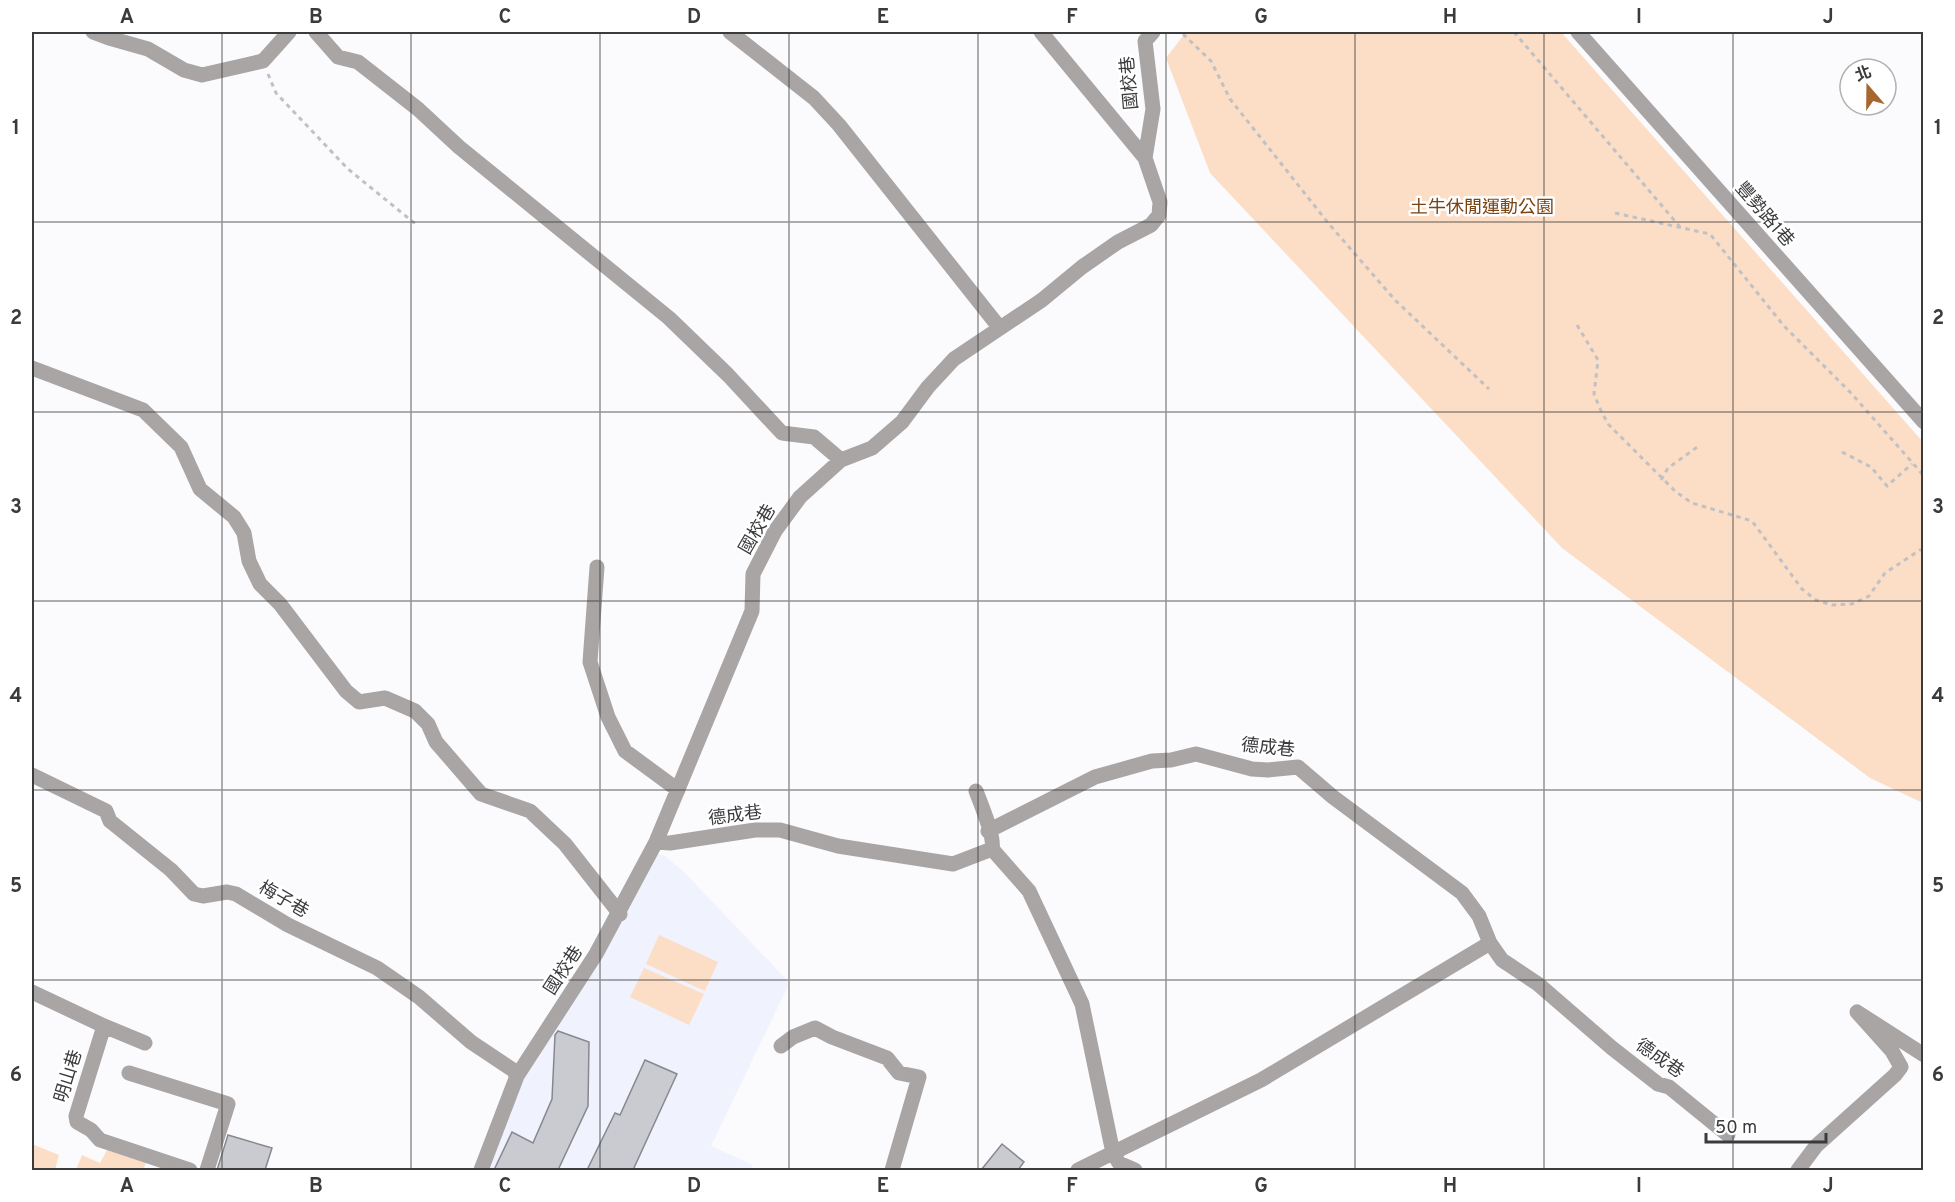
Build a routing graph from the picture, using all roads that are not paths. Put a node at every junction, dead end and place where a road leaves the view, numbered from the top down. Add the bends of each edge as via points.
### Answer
1 (93, 32) edge
2 (289, 32) edge
3 (315, 32) edge
4 (730, 32) edge
5 (1041, 32) edge
6 (1153, 32) edge
7 (1578, 32) edge
8 (1145, 158) junction
9 (999, 327) junction
10 (32, 368) edge
11 (1923, 422) edge
12 (841, 460) junction
13 (597, 567) dead end
14 (32, 775) edge
15 (678, 790) junction
16 (976, 791) dead end
17 (988, 831) junction
18 (656, 842) junction
19 (992, 849) junction
20 (620, 914) junction
21 (1490, 943) junction
22 (32, 992) edge
23 (104, 1026) junction
24 (145, 1043) dead end
25 (781, 1046) dead end
26 (1923, 1055) edge
27 (129, 1072) dead end
28 (517, 1076) junction
29 (1728, 1135) dead end
30 (1113, 1153) junction
31 (189, 1170) edge
32 (207, 1170) edge
33 (481, 1170) edge
34 (892, 1170) edge
35 (1078, 1170) edge
36 (1135, 1170) edge
37 (1797, 1170) edge

1 - 2 street via 148,48 184,70 202,75 263,61
3 - 12 street via 338,57 358,62 418,109 669,318 782,433 814,437
4 - 9 street via 814,99 839,125
5 - 8 street
6 - 8 street, 國校巷 via 1145,41 1153,109
7 - 11 street, 豐勢路1巷
8 - 9 street, 國校巷 via 1161,202 1160,215 1151,225 1118,242 1042,300
9 - 12 street, 國校巷 via 954,359 902,422 872,448
10 - 20 street via 143,410 181,447 200,489 234,517 244,533 249,561 260,584 280,604 346,691 359,702 385,698 415,711 481,794 530,811 565,844
12 - 15 street, 國校巷 via 800,496 775,531 753,574 752,611
13 - 15 street via 590,662 608,717 625,751
14 - 28 street, 梅子巷 via 106,811 110,821 171,870 194,894 236,894 288,925 377,968
15 - 18 street, 國校巷
16 - 17 street
17 - 19 street
17 - 21 street, 德成巷 via 1095,777 1152,760 1196,754 1252,768 1298,767 1462,893 1479,916
18 - 19 street, 德成巷 via 780,830 838,846 953,864
18 - 20 street, 國校巷
19 - 30 street via 1029,891 1082,1004
20 - 28 street, 國校巷
21 - 29 street, 德成巷 via 1502,960 1538,984 1612,1048
21 - 30 street via 1261,1080
22 - 23 street
23 - 24 street
23 - 31 street, 明山巷 via 77,1122 100,1140
25 - 34 street via 815,1029 887,1058 899,1073 918,1077
26 - 37 street via 1857,1012 1901,1067 1816,1146
27 - 32 street via 228,1104
28 - 33 street, 國校巷
30 - 35 street
30 - 36 street via 1119,1162

